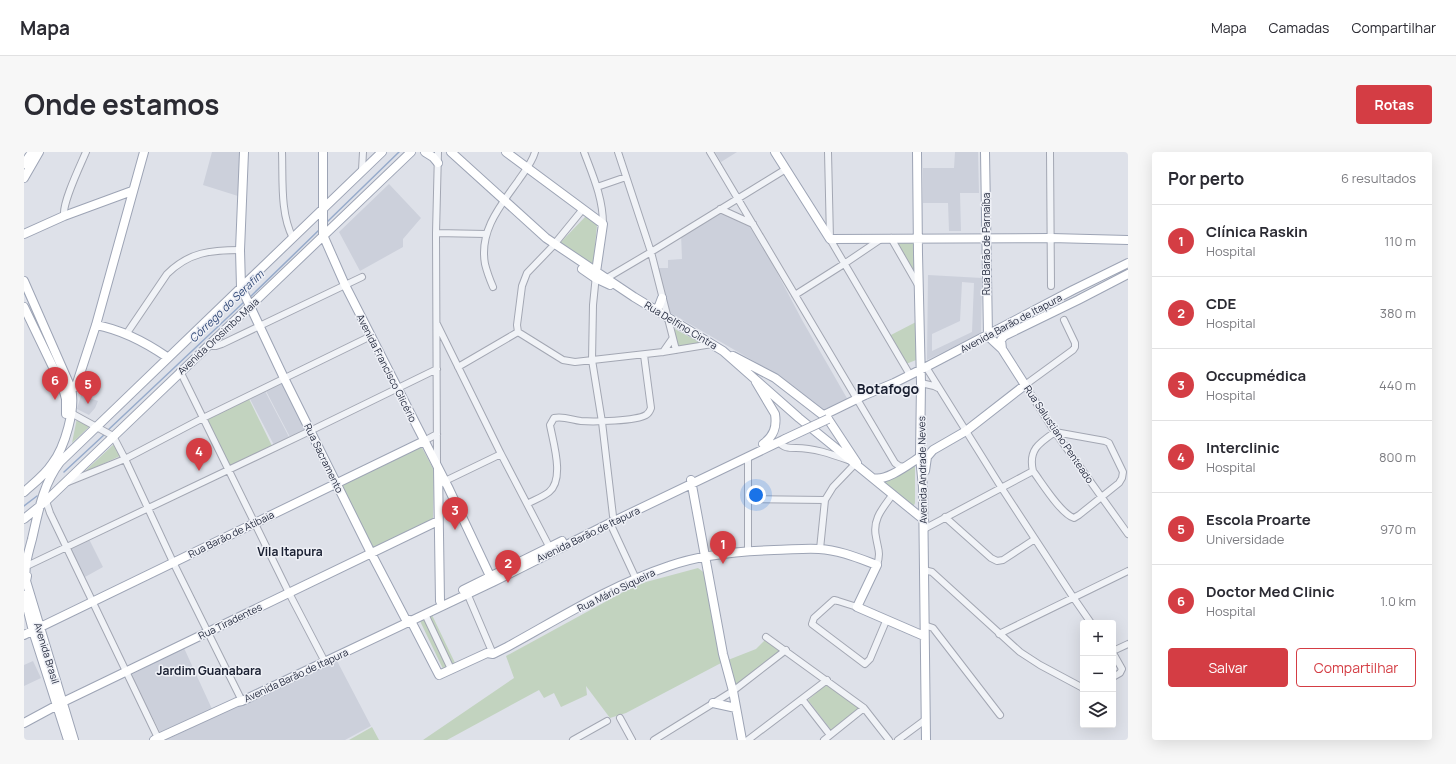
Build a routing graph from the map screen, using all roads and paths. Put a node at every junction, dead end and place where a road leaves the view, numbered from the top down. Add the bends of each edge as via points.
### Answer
1 (32, 152) edge
2 (40, 152) edge
3 (86, 152) edge
4 (144, 152) edge
5 (244, 152) edge
6 (282, 152) edge
7 (323, 152) edge
8 (362, 152) edge
9 (382, 152) edge
10 (411, 152) edge
11 (425, 152) edge
12 (438, 152) edge
13 (451, 152) edge
14 (506, 152) edge
15 (535, 152) edge
16 (584, 152) edge
17 (618, 152) edge
18 (710, 152) edge
19 (776, 152) edge
20 (828, 152) edge
21 (917, 152) edge
22 (985, 152) edge
23 (1050, 152) edge
24 (438, 163) junction
25 (26, 164) edge
26 (527, 167) junction
27 (786, 169) junction
28 (362, 170) junction
29 (626, 177) junction
30 (24, 178) edge
31 (597, 186) junction
32 (132, 191) junction
33 (738, 199) junction
34 (504, 200) junction
35 (602, 206) junction
36 (720, 209) junction
37 (586, 212) junction
38 (322, 213) junction
39 (64, 216) junction
40 (603, 224) junction
41 (753, 224) junction
42 (323, 232) junction
43 (436, 233) junction
44 (24, 234) edge
45 (486, 234) junction
46 (293, 238) junction
47 (887, 238) junction
48 (918, 238) junction
49 (986, 238) junction
50 (1051, 238) junction
51 (830, 239) junction
52 (1128, 240) edge
53 (553, 245) junction
54 (240, 250) junction
55 (651, 252) junction
56 (1128, 263) edge
57 (844, 264) junction
58 (1128, 274) edge
59 (596, 275) junction
60 (362, 277) dead end
61 (606, 278) junction
62 (1128, 279) edge
63 (24, 281) edge
64 (345, 285) junction
65 (919, 286) junction
66 (1052, 286) dead end
67 (493, 287) dead end
68 (242, 288) junction
69 (1091, 293) junction
70 (795, 295) junction
71 (634, 297) junction
72 (662, 298) junction
73 (250, 305) junction
74 (24, 307) edge
75 (654, 310) junction
76 (668, 317) junction
77 (1064, 320) dead end
78 (437, 323) junction
79 (96, 325) junction
80 (259, 326) junction
81 (518, 332) junction
82 (127, 333) junction
83 (371, 336) junction
84 (988, 336) junction
85 (672, 339) junction
86 (712, 344) junction
87 (208, 346) junction
88 (450, 349) junction
89 (1002, 349) junction
90 (676, 350) junction
91 (664, 352) junction
92 (437, 353) junction
93 (644, 355) junction
94 (167, 357) junction
95 (592, 360) junction
96 (458, 367) junction
97 (437, 369) junction
98 (924, 369) junction
99 (180, 371) junction
100 (751, 371) junction
101 (910, 375) junction
102 (284, 378) junction
103 (921, 383) junction
104 (1025, 385) junction
105 (71, 388) junction
106 (397, 388) junction
107 (939, 389) junction
108 (857, 401) junction
109 (71, 413) junction
110 (826, 417) junction
111 (203, 418) junction
112 (921, 420) junction
113 (602, 422) junction
114 (98, 427) junction
115 (310, 431) junction
116 (966, 431) junction
117 (1055, 432) junction
118 (437, 434) junction
119 (111, 435) junction
120 (782, 439) junction
121 (424, 441) junction
122 (763, 444) junction
123 (933, 450) junction
124 (501, 454) junction
125 (920, 457) junction
126 (748, 458) junction
127 (125, 459) junction
128 (855, 464) junction
129 (438, 465) junction
130 (904, 467) junction
131 (229, 470) junction
132 (1033, 471) junction
133 (45, 476) junction
134 (923, 476) junction
135 (872, 478) junction
136 (445, 481) junction
137 (691, 482) junction
138 (65, 483) junction
139 (336, 483) junction
140 (1001, 488) junction
141 (24, 492) edge
142 (438, 493) junction
143 (893, 494) junction
144 (1102, 496) junction
145 (748, 499) junction
146 (825, 500) junction
147 (924, 500) junction
148 (43, 503) junction
149 (527, 504) junction
150 (905, 505) junction
151 (148, 509) junction
152 (924, 518) junction
153 (943, 518) junction
154 (24, 519) edge
155 (612, 520) junction
156 (438, 521) junction
157 (255, 523) junction
158 (924, 529) junction
159 (1128, 534) edge
160 (1035, 539) junction
161 (66, 547) junction
162 (820, 549) junction
163 (550, 550) junction
164 (748, 551) junction
165 (371, 553) junction
166 (706, 558) junction
167 (173, 562) junction
168 (29, 565) junction
169 (877, 565) junction
170 (924, 570) junction
171 (1128, 571) edge
172 (490, 576) junction
173 (636, 578) junction
174 (26, 581) junction
175 (289, 593) junction
176 (467, 593) junction
177 (24, 595) edge
178 (1073, 597) junction
179 (92, 602) junction
180 (441, 603) junction
181 (857, 607) junction
182 (424, 614) junction
183 (408, 619) junction
184 (1090, 620) edge
185 (886, 621) junction
186 (924, 625) junction
187 (36, 629) junction
188 (207, 633) junction
189 (999, 634) junction
190 (24, 635) edge
191 (924, 636) junction
192 (766, 637) dead end
193 (1128, 644) edge
194 (786, 650) junction
195 (1116, 650) edge
196 (493, 654) junction
197 (1116, 657) edge
198 (324, 660) junction
199 (451, 669) junction
200 (126, 672) junction
201 (439, 675) joint
202 (1116, 675) edge
203 (827, 680) junction
204 (1080, 686) edge
205 (733, 691) junction
206 (802, 699) junction
207 (240, 701) junction
208 (713, 703) junction
209 (60, 704) junction
210 (736, 708) junction
211 (864, 708) junction
212 (1000, 715) dead end
213 (620, 718) dead end
214 (925, 720) junction
215 (607, 721) dead end
216 (24, 723) edge
217 (830, 735) junction
218 (156, 739) edge
219 (927, 739) edge
220 (68, 740) edge
221 (74, 740) edge
222 (573, 740) edge
223 (632, 740) edge
224 (654, 740) edge
225 (742, 740) edge
226 (748, 740) edge
227 (824, 740) edge
228 (889, 740) edge
229 (898, 740) edge

1 - 25 main road
2 - 25 main road
3 - 39 street via 66,203
4 - 32 main road
5 - 54 main road, Rua Sacramento
6 - 46 street via 285,214
7 - 38 main road, Avenida Francisco Glicério
8 - 28 street
9 - 28 main road, Avenida Orosimbo Maia
10 - 42 main road, Avenida Orosimbo Maia
11 - 24 main road
12 - 24 street
13 - 34 main road, Rua Delfino Cintra
14 - 26 main road
15 - 26 street
16 - 31 street
17 - 29 street
18 - 33 street
19 - 27 main road
20 - 51 street
21 - 48 main road, Avenida Andrade Neves
22 - 49 main road, Rua Barão de Parnaíba
23 - 50 street
24 - 43 street
25 - 30 main road
26 - 34 street
26 - 37 main road
27 - 33 street
27 - 51 main road
28 - 38 main road, Avenida Orosimbo Maia
29 - 31 street
29 - 55 street
31 - 35 street
32 - 39 main road
32 - 79 main road
33 - 36 street
33 - 41 street
34 - 45 street
34 - 53 main road, Rua Delfino Cintra
35 - 37 street via 596,214
35 - 40 street
36 - 41 street
36 - 55 street
37 - 40 main road
37 - 53 street
38 - 42 main road, Avenida Francisco Glicério
38 - 46 main road, Avenida Orosimbo Maia
39 - 44 main road
40 - 59 main road
41 - 70 street
42 - 64 main road, Avenida Francisco Glicério
42 - 73 main road, Avenida Orosimbo Maia
43 - 45 street
43 - 78 street
45 - 67 street via 485,264
46 - 68 main road, Avenida Orosimbo Maia
47 - 48 main road
47 - 51 main road
47 - 57 street
47 - 65 street
48 - 49 main road
48 - 65 main road, Avenida Andrade Neves
49 - 50 main road
49 - 84 main road, Rua Barão de Parnaíba
50 - 52 main road
50 - 66 street
51 - 57 street
53 - 59 main road, Rua Delfino Cintra
53 - 81 street via 524,278
54 - 68 main road, Rua Sacramento
54 - 82 street via 202,252 175,266
55 - 61 street
55 - 72 street
56 - 84 main road, Avenida Barão de Itapura
57 - 70 street
57 - 101 street
58 - 69 main road, Avenida Barão de Itapura
59 - 61 main road, Rua Delfino Cintra
59 - 71 main road
59 - 95 street
60 - 64 street
61 - 71 main road, Rua Delfino Cintra
62 - 69 main road via 1097,293
63 - 105 main road
64 - 80 street
64 - 83 main road, Avenida Francisco Glicério
65 - 98 main road, Avenida Andrade Neves
68 - 73 main road, Rua Sacramento
68 - 94 main road, Avenida Orosimbo Maia
69 - 89 main road, Avenida Barão de Itapura via 1004,336 1001,340
70 - 108 street
71 - 75 main road, Rua Delfino Cintra
72 - 75 main road
72 - 76 street
73 - 80 main road, Rua Sacramento
73 - 87 main road, Avenida Orosimbo Maia
74 - 133 main road via 66,399 66,418
75 - 76 main road, Rua Delfino Cintra
76 - 85 street
76 - 86 main road, Rua Delfino Cintra
77 - 104 street via 1075,347
78 - 88 street
78 - 92 street
79 - 82 main road
79 - 105 main road via 76,386
80 - 87 street via 222,344
80 - 102 main road, Rua Sacramento
81 - 95 street via 563,360
81 - 96 street
82 - 94 main road
83 - 102 street
83 - 106 main road, Avenida Francisco Glicério
84 - 89 main road, Rua Salustiano Penteado
84 - 98 main road, Avenida Barão de Itapura
85 - 90 street
85 - 91 street
86 - 90 street
86 - 100 main road, Rua Delfino Cintra
87 - 99 main road, Avenida Orosimbo Maia
88 - 92 street via 443,348
88 - 96 street
89 - 104 main road, Rua Salustiano Penteado
90 - 91 street
91 - 93 street
92 - 97 street
93 - 95 street
93 - 113 street via 650,412 640,417
94 - 114 main road, Avenida Orosimbo Maia
95 - 113 street
96 - 124 street
97 - 106 street
97 - 118 street
98 - 101 main road, Avenida Barão de Itapura
98 - 103 main road, Avenida Andrade Neves
98 - 107 street
99 - 111 street
99 - 119 main road, Avenida Orosimbo Maia
100 - 110 main road via 775,378
100 - 122 main road via 775,420 772,435
100 - 128 main road via 799,418
101 - 108 main road, Avenida Barão de Itapura via 885,391
102 - 111 street
102 - 115 main road, Rua Sacramento
103 - 107 street
103 - 112 main road, Avenida Andrade Neves
104 - 116 main road
104 - 117 street, Rua Salustiano Penteado
105 - 109 main road
106 - 115 street
106 - 121 main road, Avenida Francisco Glicério
107 - 116 street
108 - 110 main road, Avenida Barão de Itapura
108 - 130 street via 896,465
109 - 114 street
109 - 133 main road via 59,453
110 - 120 main road, Avenida Barão de Itapura
110 - 128 main road
111 - 127 street
111 - 131 street
112 - 123 main road via 924,425 924,443
112 - 125 main road, Avenida Andrade Neves
113 - 149 street via 580,421 562,416 551,421 557,476 549,492
113 - 155 street
114 - 119 street
114 - 133 main road, Avenida Orosimbo Maia
115 - 131 street
115 - 139 main road, Rua Sacramento
116 - 123 main road
116 - 140 street
117 - 132 street via 1034,449 1031,465
117 - 144 street, Rua Salustiano Penteado
117 - 144 street via 1104,441 1112,446 1123,476
118 - 121 street, Rua Barão de Atibaia
118 - 129 street
119 - 127 street
119 - 138 main road, Avenida Orosimbo Maia
120 - 122 main road, Avenida Barão de Itapura
120 - 126 main road, Avenida Barão de Itapura
120 - 128 street via 781,445 786,447 815,450
121 - 129 main road, Avenida Francisco Glicério
121 - 139 main road, Rua Barão de Atibaia
122 - 137 main road, Avenida Barão de Itapura
123 - 134 main road via 927,457
124 - 136 street
124 - 149 street
125 - 130 main road
125 - 134 main road, Avenida Andrade Neves
126 - 137 main road, Avenida Barão de Itapura
126 - 145 street
127 - 138 street
127 - 151 street
128 - 135 main road
128 - 146 street via 833,487
129 - 136 main road, Avenida Francisco Glicério
129 - 142 main road
130 - 135 main road via 886,478
131 - 151 street
131 - 157 street
132 - 140 street
132 - 144 street via 1063,511 1072,518
133 - 141 main road
133 - 148 main road
134 - 147 main road, Avenida Andrade Neves
135 - 143 main road
136 - 142 street
136 - 172 main road, Avenida Francisco Glicério
137 - 155 main road, Avenida Barão de Itapura
137 - 166 main road
138 - 148 main road, Avenida Orosimbo Maia
139 - 157 main road, Rua Barão de Atibaia
139 - 165 main road, Rua Sacramento
140 - 153 street
140 - 160 street
142 - 156 main road
143 - 150 main road
143 - 169 street via 875,523 880,554
144 - 159 street, Rua Salustiano Penteado
145 - 146 street
145 - 164 street
146 - 162 street
147 - 150 main road via 915,506
147 - 152 main road, Avenida Andrade Neves
148 - 154 main road, Avenida Orosimbo Maia
148 - 161 street
148 - 168 main road, Avenida Brasil
148 - 174 main road via 24,568
149 - 163 street
150 - 152 main road
151 - 161 street
151 - 167 street
152 - 153 street
152 - 158 main road, Avenida Andrade Neves
153 - 158 street
153 - 160 street via 997,561 1003,560
155 - 163 main road, Avenida Barão de Itapura
155 - 173 street
156 - 165 main road, Rua Tiradentes
156 - 180 main road
157 - 167 main road, Rua Barão de Atibaia
157 - 175 street
158 - 170 main road, Avenida Andrade Neves
160 - 178 street
161 - 168 street
161 - 179 street
162 - 164 main road, Rua Mário Siqueira
162 - 169 main road, Rua Mário Siqueira via 840,552
163 - 172 main road, Avenida Barão de Itapura
163 - 176 main road, Avenida Barão de Itapura via 493,582
164 - 166 main road, Rua Mário Siqueira
165 - 175 main road, Rua Tiradentes
165 - 183 main road, Rua Sacramento
166 - 173 main road, Rua Mário Siqueira via 670,565
166 - 205 main road via 723,654
167 - 179 main road, Rua Barão de Atibaia
167 - 188 street
168 - 174 main road, Avenida Brasil
169 - 181 main road
170 - 186 main road, Avenida Andrade Neves
170 - 189 street via 932,572
171 - 178 street
172 - 180 main road, Avenida Barão de Itapura
173 - 196 main road, Rua Mário Siqueira
174 - 187 main road, Avenida Brasil
175 - 188 main road, Rua Tiradentes
175 - 198 street
176 - 180 main road, Avenida Barão de Itapura
176 - 196 street
177 - 187 main road, Avenida Brasil
178 - 184 street
178 - 189 street
179 - 187 main road, Rua Barão de Atibaia
179 - 200 street
180 - 182 main road, Avenida Barão de Itapura
180 - 183 main road, Avenida Barão de Itapura
181 - 185 main road
181 - 185 street via 834,600 814,618 812,624 864,663 870,659
182 - 183 main road, Avenida Barão de Itapura
182 - 199 street
183 - 198 main road, Avenida Barão de Itapura
183 - 201 main road, Rua Sacramento
185 - 191 main road
186 - 191 main road, Avenida Andrade Neves
186 - 212 street via 933,628
187 - 190 main road, Rua Barão de Atibaia
187 - 209 main road, Avenida Brasil
188 - 200 main road, Rua Tiradentes
188 - 207 street
189 - 204 street via 1029,658
191 - 214 main road, Avenida Andrade Neves
192 - 194 street
193 - 195 street
194 - 203 street
194 - 205 street
196 - 199 main road, Rua Mário Siqueira via 487,652
197 - 202 street via 1122,668
198 - 207 main road, Avenida Barão de Itapura
199 - 201 main road, Rua Mário Siqueira
200 - 209 main road, Rua Tiradentes
200 - 218 street
203 - 206 street
203 - 211 street
205 - 208 street
205 - 210 main road
206 - 217 street
206 - 226 street
207 - 218 main road, Avenida Barão de Itapura
208 - 210 main road
208 - 224 street
209 - 216 main road, Rua Tiradentes
209 - 220 main road, Avenida Brasil
209 - 221 main road, Avenida Brasil
210 - 225 main road
211 - 217 street
211 - 228 street
213 - 223 street
214 - 219 main road, Avenida Andrade Neves
214 - 229 street
215 - 222 street
217 - 227 street

